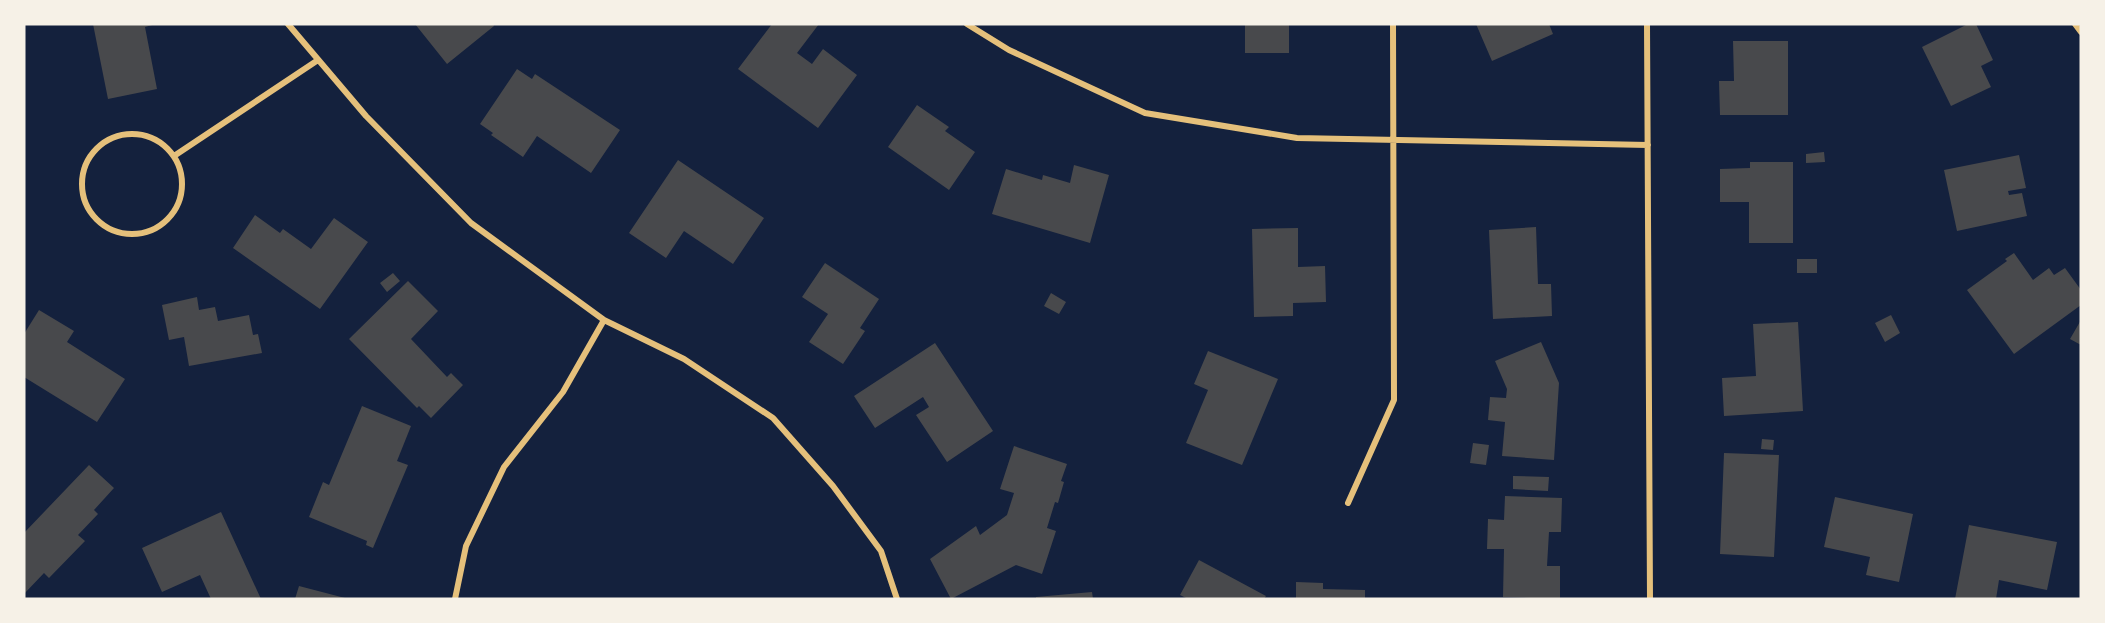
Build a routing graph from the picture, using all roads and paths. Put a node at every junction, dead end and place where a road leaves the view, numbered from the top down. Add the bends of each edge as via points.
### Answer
1 (288, 24) edge
2 (967, 24) edge
3 (1393, 24) edge
4 (1647, 24) edge
5 (2075, 24) edge
6 (2081, 32) edge
7 (318, 60) junction
8 (1394, 139) junction
9 (1648, 145) junction
10 (174, 156) junction
11 (604, 320) junction
12 (1348, 503) dead end
13 (455, 599) edge
14 (897, 599) edge
15 (1650, 599) edge

1 - 7 street
2 - 8 street via 1009,50 1145,113 1297,138
3 - 8 street
4 - 9 street
5 - 6 street
7 - 10 street
7 - 11 street via 366,116 471,223
8 - 9 street
8 - 12 street via 1394,399
9 - 15 street
10 - 10 street via 150,137 134,134 104,142 92,153 81,183 90,212 101,224 131,235 160,226 180,201 181,170
11 - 13 street via 563,392 504,467 466,546
11 - 14 street via 684,359 773,418 833,486 882,551

